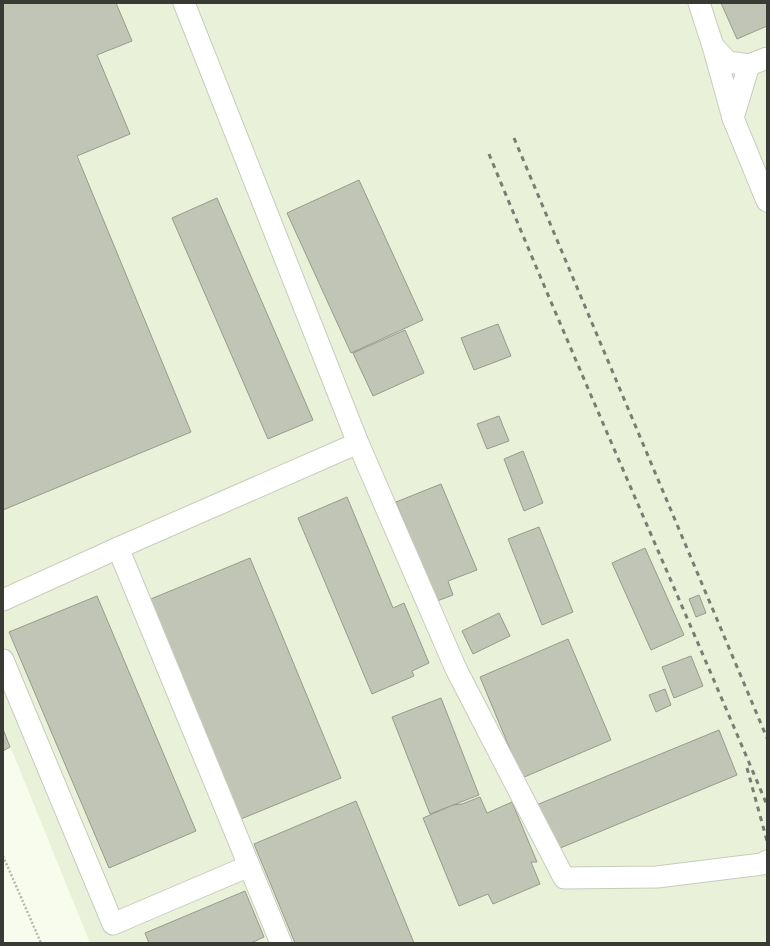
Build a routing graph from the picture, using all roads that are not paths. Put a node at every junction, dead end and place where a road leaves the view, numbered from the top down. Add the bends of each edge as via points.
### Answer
1 (184, 3) edge
2 (699, 3) edge
3 (713, 46) junction
4 (758, 61) edge
5 (733, 118) junction
6 (767, 201) edge
7 (358, 443) junction
8 (118, 548) junction
9 (3, 600) edge
10 (3, 660) edge
11 (249, 866) junction
12 (765, 868) edge
13 (281, 943) edge

1 - 7 lane
2 - 3 lane
3 - 4 lane via 728,62
3 - 5 lane
4 - 5 lane
5 - 6 lane
7 - 8 lane
7 - 12 lane via 456,669 564,878 657,876
8 - 9 lane
8 - 11 lane
10 - 11 lane via 113,924
11 - 13 lane

